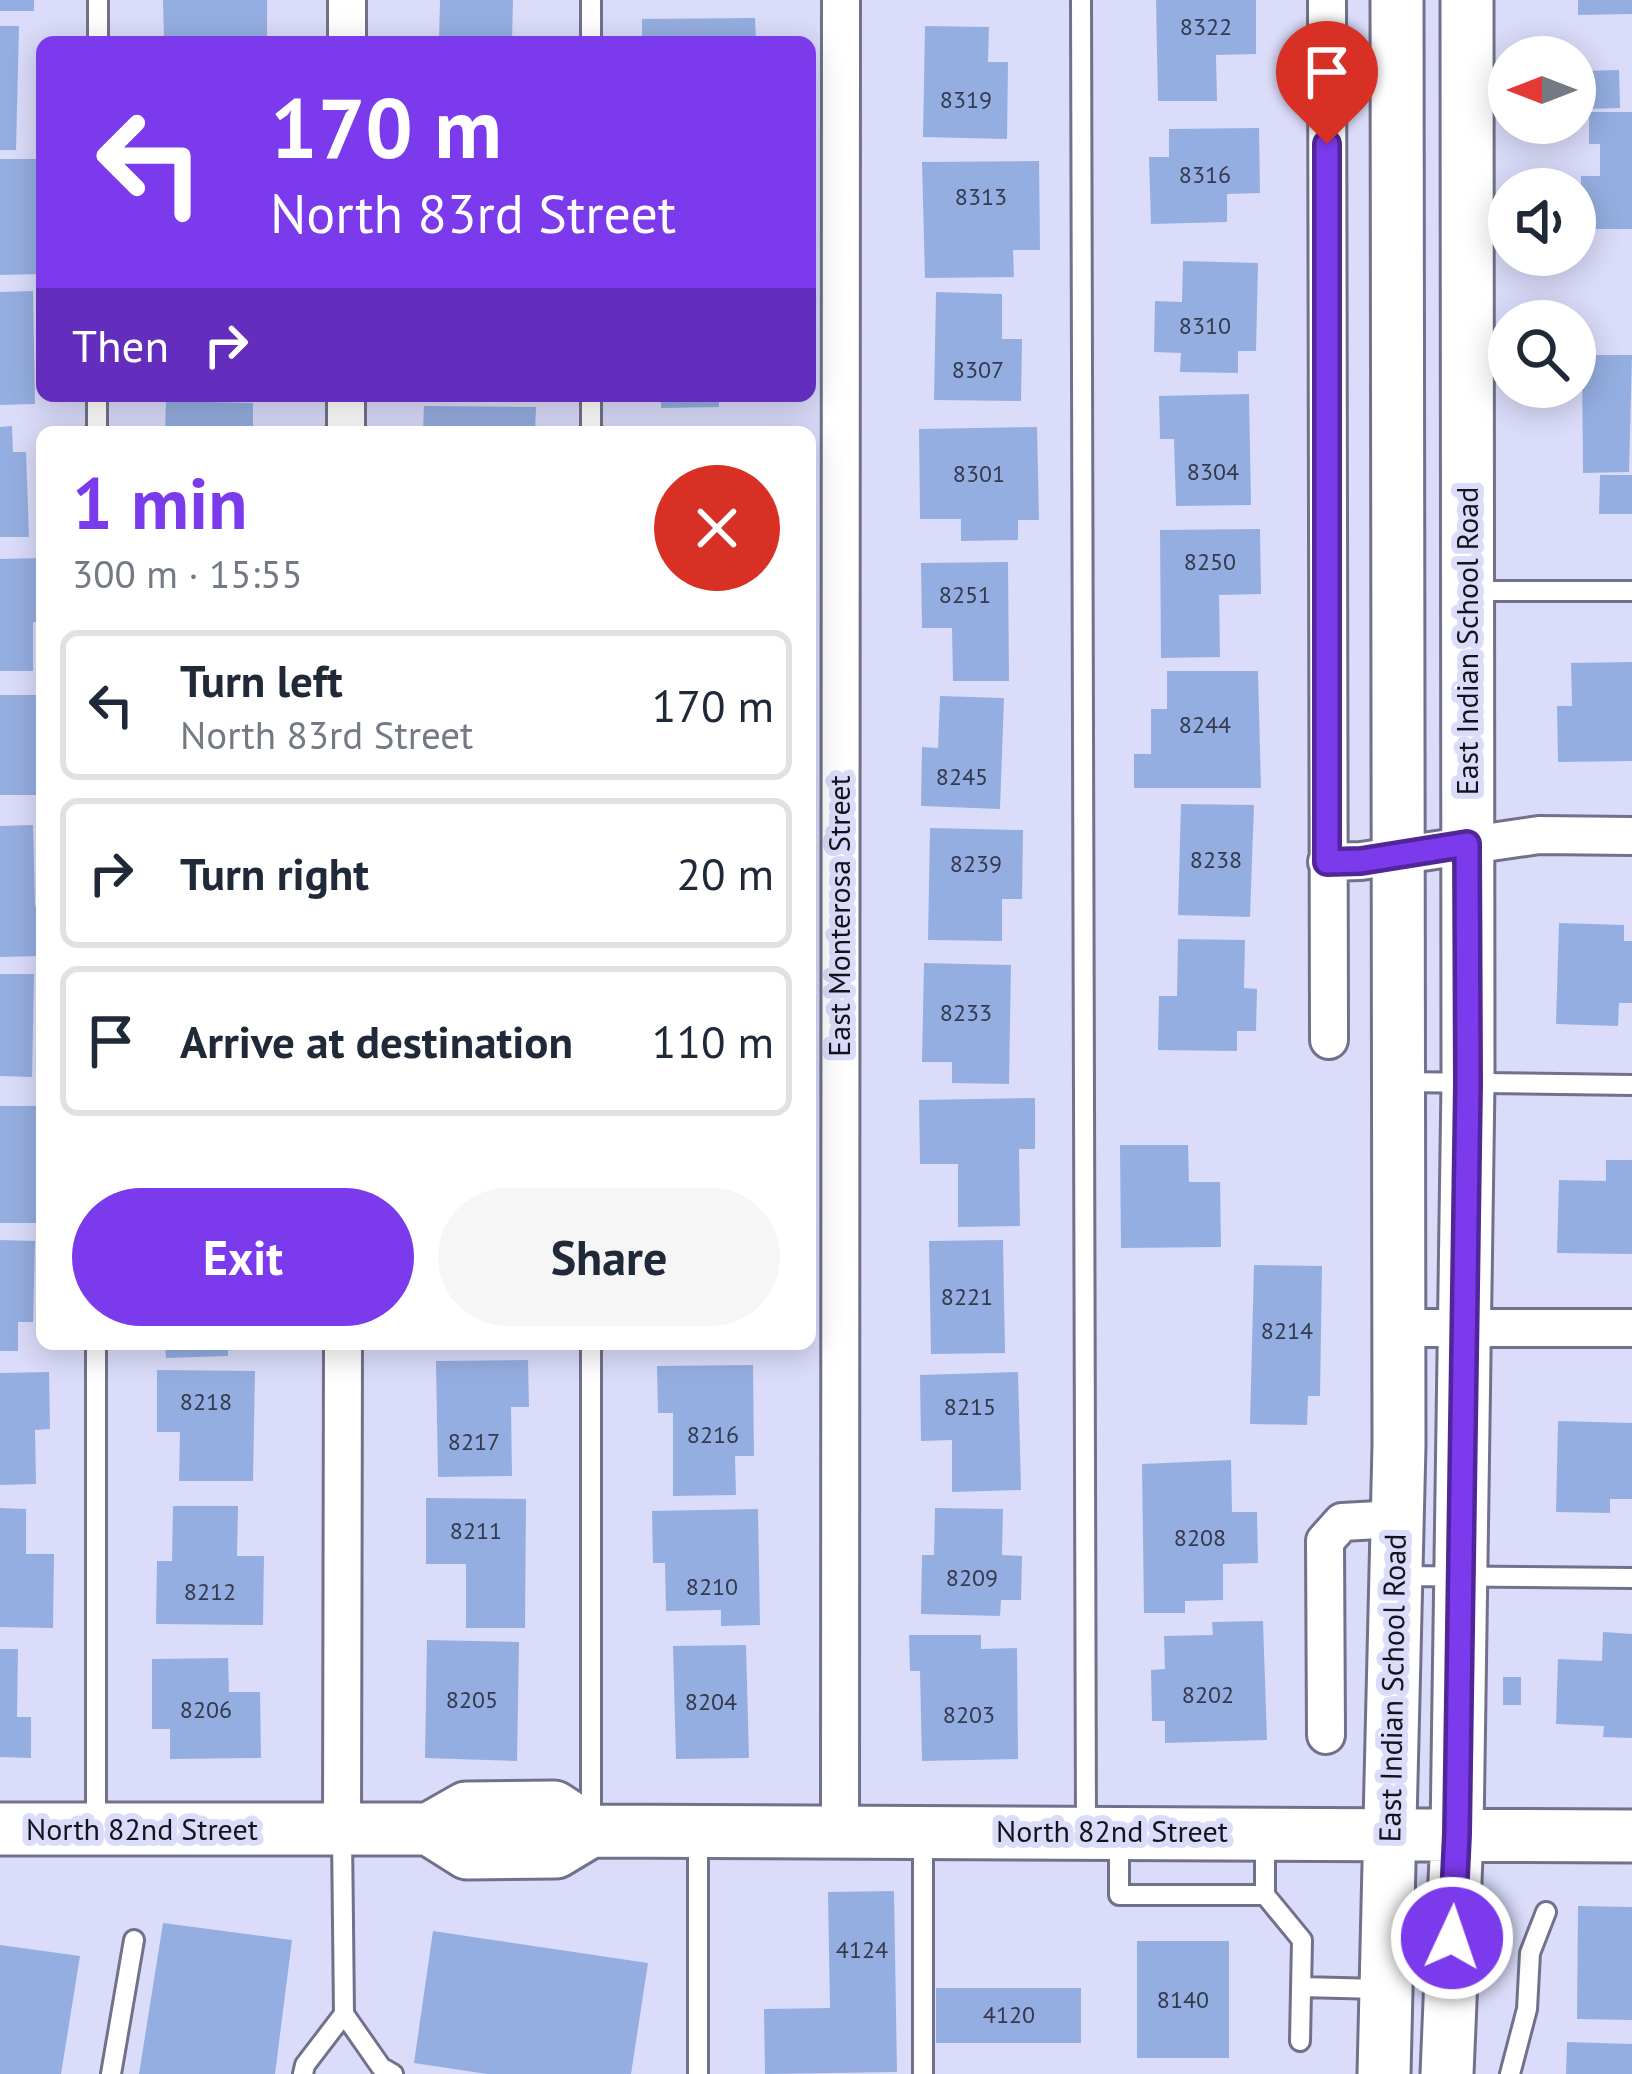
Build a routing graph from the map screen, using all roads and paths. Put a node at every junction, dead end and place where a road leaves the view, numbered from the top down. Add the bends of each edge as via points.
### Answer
1 (98, 0) edge
2 (347, 0) edge
3 (591, 0) edge
4 (841, 0) edge
5 (1081, 0) edge
6 (1327, 0) edge
7 (1397, 0) edge
8 (1467, 0) edge
9 (98, 36) edge
10 (347, 36) edge
11 (591, 36) edge
12 (1469, 591) junction
13 (1632, 591) edge
14 (1632, 836) edge
15 (1467, 844) junction
16 (1400, 854) junction
17 (1327, 862) junction
18 (1329, 1040) dead end
19 (1401, 1082) junction
20 (1468, 1083) junction
21 (1632, 1085) edge
22 (1400, 1328) junction
23 (1464, 1328) junction
24 (1632, 1328) edge
25 (96, 1350) edge
26 (344, 1350) edge
27 (591, 1350) edge
28 (1397, 1519) junction
29 (1396, 1576) junction
30 (1461, 1578) junction
31 (1632, 1578) edge
32 (1326, 1735) dead end
33 (0, 1829) edge
34 (96, 1829) junction
35 (342, 1830) junction
36 (698, 1830) junction
37 (591, 1831) junction
38 (840, 1831) junction
39 (923, 1831) junction
40 (1102, 1831) junction
41 (1265, 1832) junction
42 (1390, 1833) junction
43 (1457, 1834) junction
44 (1632, 1836) edge
45 (1265, 1895) junction
46 (1546, 1912) dead end
47 (134, 1940) dead end
48 (1301, 1987) junction
49 (1386, 1990) junction
50 (344, 2014) junction
51 (1300, 2041) dead end
52 (111, 2074) edge
53 (303, 2074) edge
54 (393, 2074) edge
55 (698, 2074) edge
56 (923, 2074) edge
57 (1384, 2074) edge
58 (1447, 2074) edge
59 (1510, 2074) edge

1 - 9 lane
2 - 10 street
3 - 11 lane
4 - 38 street, East Monterosa Street
5 - 40 lane
6 - 17 street
7 - 16 main road, East Indian School Road
8 - 12 main road, East Indian School Road
12 - 13 lane
12 - 15 main road, East Indian School Road
14 - 15 street
15 - 16 street
15 - 20 main road, East Indian School Road
16 - 17 street
16 - 19 main road, East Indian School Road
17 - 18 street
19 - 20 lane
19 - 22 main road, East Indian School Road
20 - 21 lane
20 - 23 main road, East Indian School Road
22 - 23 street
22 - 28 main road, East Indian School Road
23 - 24 street
23 - 30 main road, East Indian School Road
25 - 34 lane
26 - 35 street
27 - 37 lane
28 - 29 main road, East Indian School Road
28 - 32 street, East Indian School Road via 1342,1522 1324,1541
29 - 30 lane
29 - 42 main road, East Indian School Road
30 - 31 lane
30 - 43 main road, East Indian School Road
33 - 34 main road, North 82nd Street
34 - 35 main road, North 82nd Street
35 - 37 main road, North 82nd Street via 428,1829 467,1853 556,1852
35 - 50 lane
36 - 37 main road, North 82nd Street
36 - 38 main road, North 82nd Street
36 - 55 lane
38 - 39 main road, North 82nd Street
39 - 40 main road, North 82nd Street
39 - 56 lane
40 - 41 main road, North 82nd Street
40 - 45 lane via 1119,1895
41 - 42 main road, North 82nd Street
41 - 45 lane
42 - 43 main road, North 82nd Street
42 - 49 main road, East Indian School Road
43 - 44 main road, North 82nd Street
43 - 58 main road, East Indian School Road
45 - 48 lane via 1302,1940
46 - 59 lane via 1530,1953 1527,2009
47 - 52 lane
48 - 49 lane
48 - 51 lane
49 - 57 main road, East Indian School Road
50 - 53 lane
50 - 54 lane

